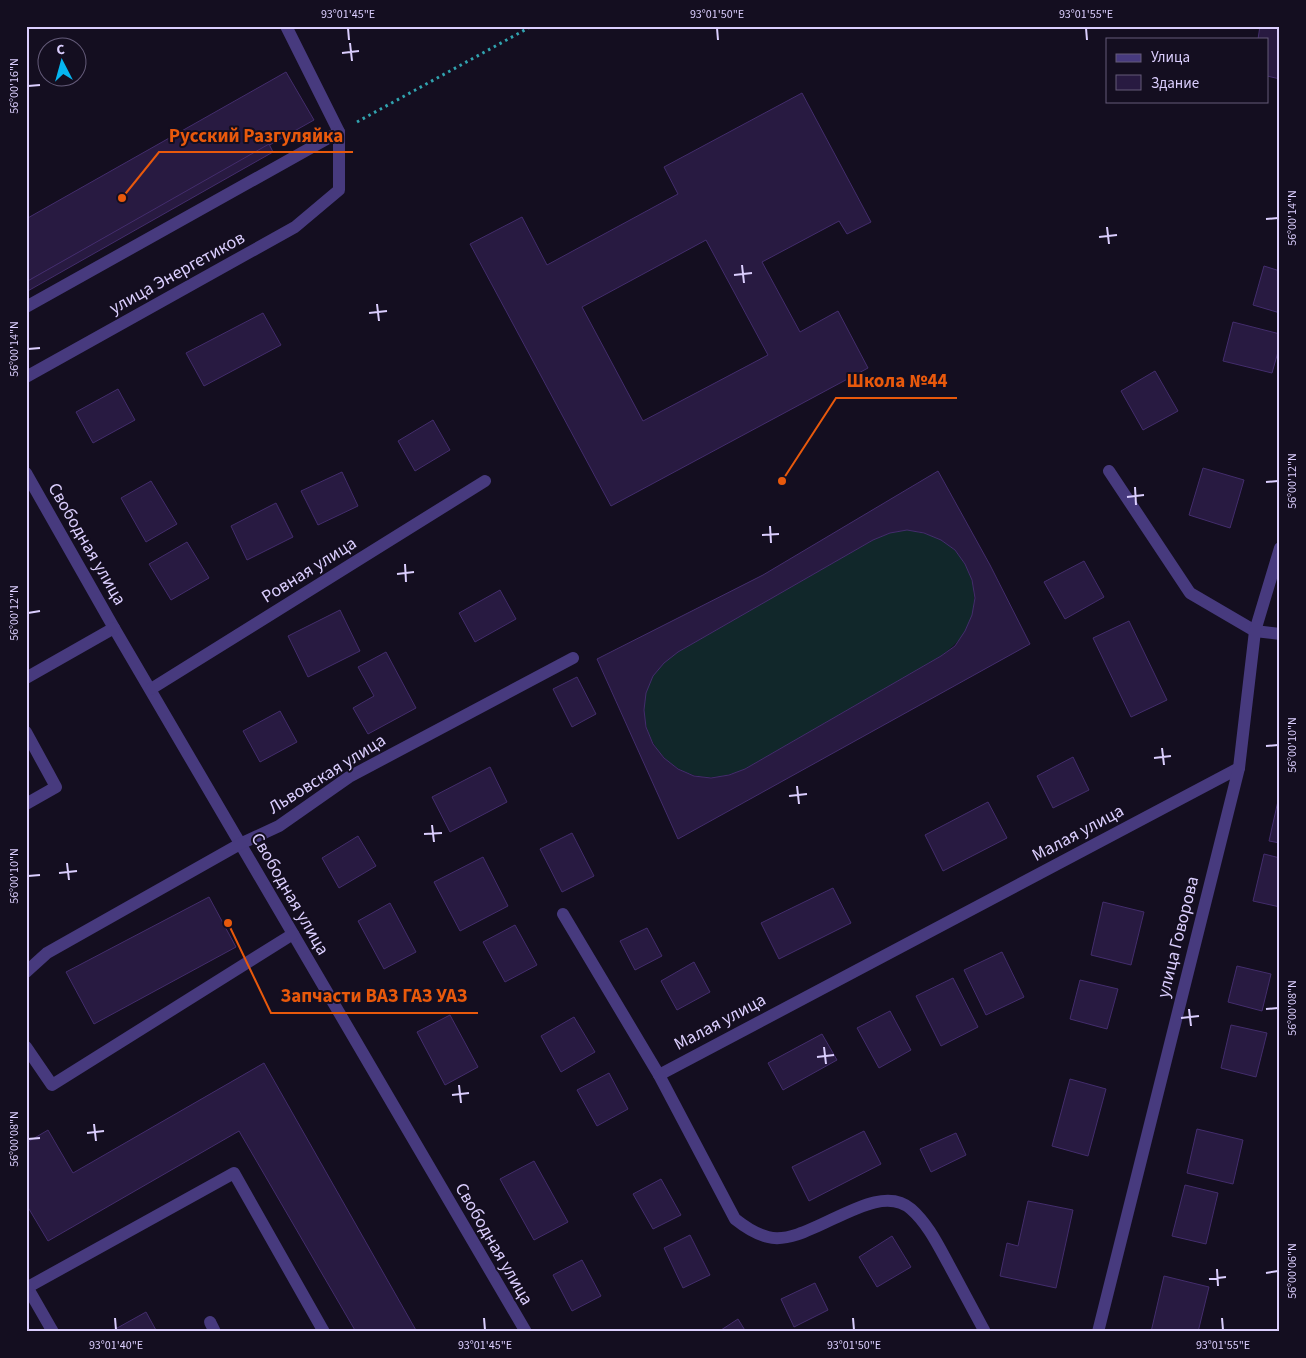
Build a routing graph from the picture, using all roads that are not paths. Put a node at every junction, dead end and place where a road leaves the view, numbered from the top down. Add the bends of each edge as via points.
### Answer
1 (286, 26) edge
2 (338, 132) junction
3 (26, 308) edge
4 (26, 377) edge
5 (1109, 471) dead end
6 (26, 473) edge
7 (486, 481) dead end
8 (1280, 548) edge
9 (114, 628) junction
10 (1256, 631) junction
11 (1280, 634) edge
12 (573, 658) dead end
13 (26, 678) edge
14 (151, 690) junction
15 (26, 732) edge
16 (1239, 768) junction
17 (26, 804) edge
18 (240, 844) junction
19 (563, 914) dead end
20 (293, 934) junction
21 (26, 972) edge
22 (26, 1047) edge
23 (659, 1075) junction
24 (27, 1286) edge
25 (53, 1332) edge
26 (324, 1332) edge
27 (526, 1332) edge
28 (985, 1332) edge
29 (1098, 1332) edge

1 - 2 street
2 - 3 street
2 - 4 street, улица Энергетиков via 339,190 295,227
5 - 10 street via 1190,593
6 - 9 street, Свободная улица
7 - 14 street, Ровная улица
8 - 10 street, улица Говорова
9 - 13 street
9 - 14 street, Свободная улица
10 - 11 street
10 - 16 street, улица Говорова
12 - 18 street, Львовская улица via 349,777 279,826
14 - 18 street, Свободная улица
15 - 17 street via 56,787
16 - 23 street, Малая улица
16 - 29 street, улица Говорова
18 - 20 street, Свободная улица
18 - 21 street, Львовская улица via 47,953
19 - 23 street
20 - 22 street via 52,1085
20 - 27 street, Свободная улица
23 - 28 street via 735,1219 769,1238 792,1236 876,1201 896,1201 909,1207 928,1228
24 - 25 street
24 - 26 street via 234,1173

